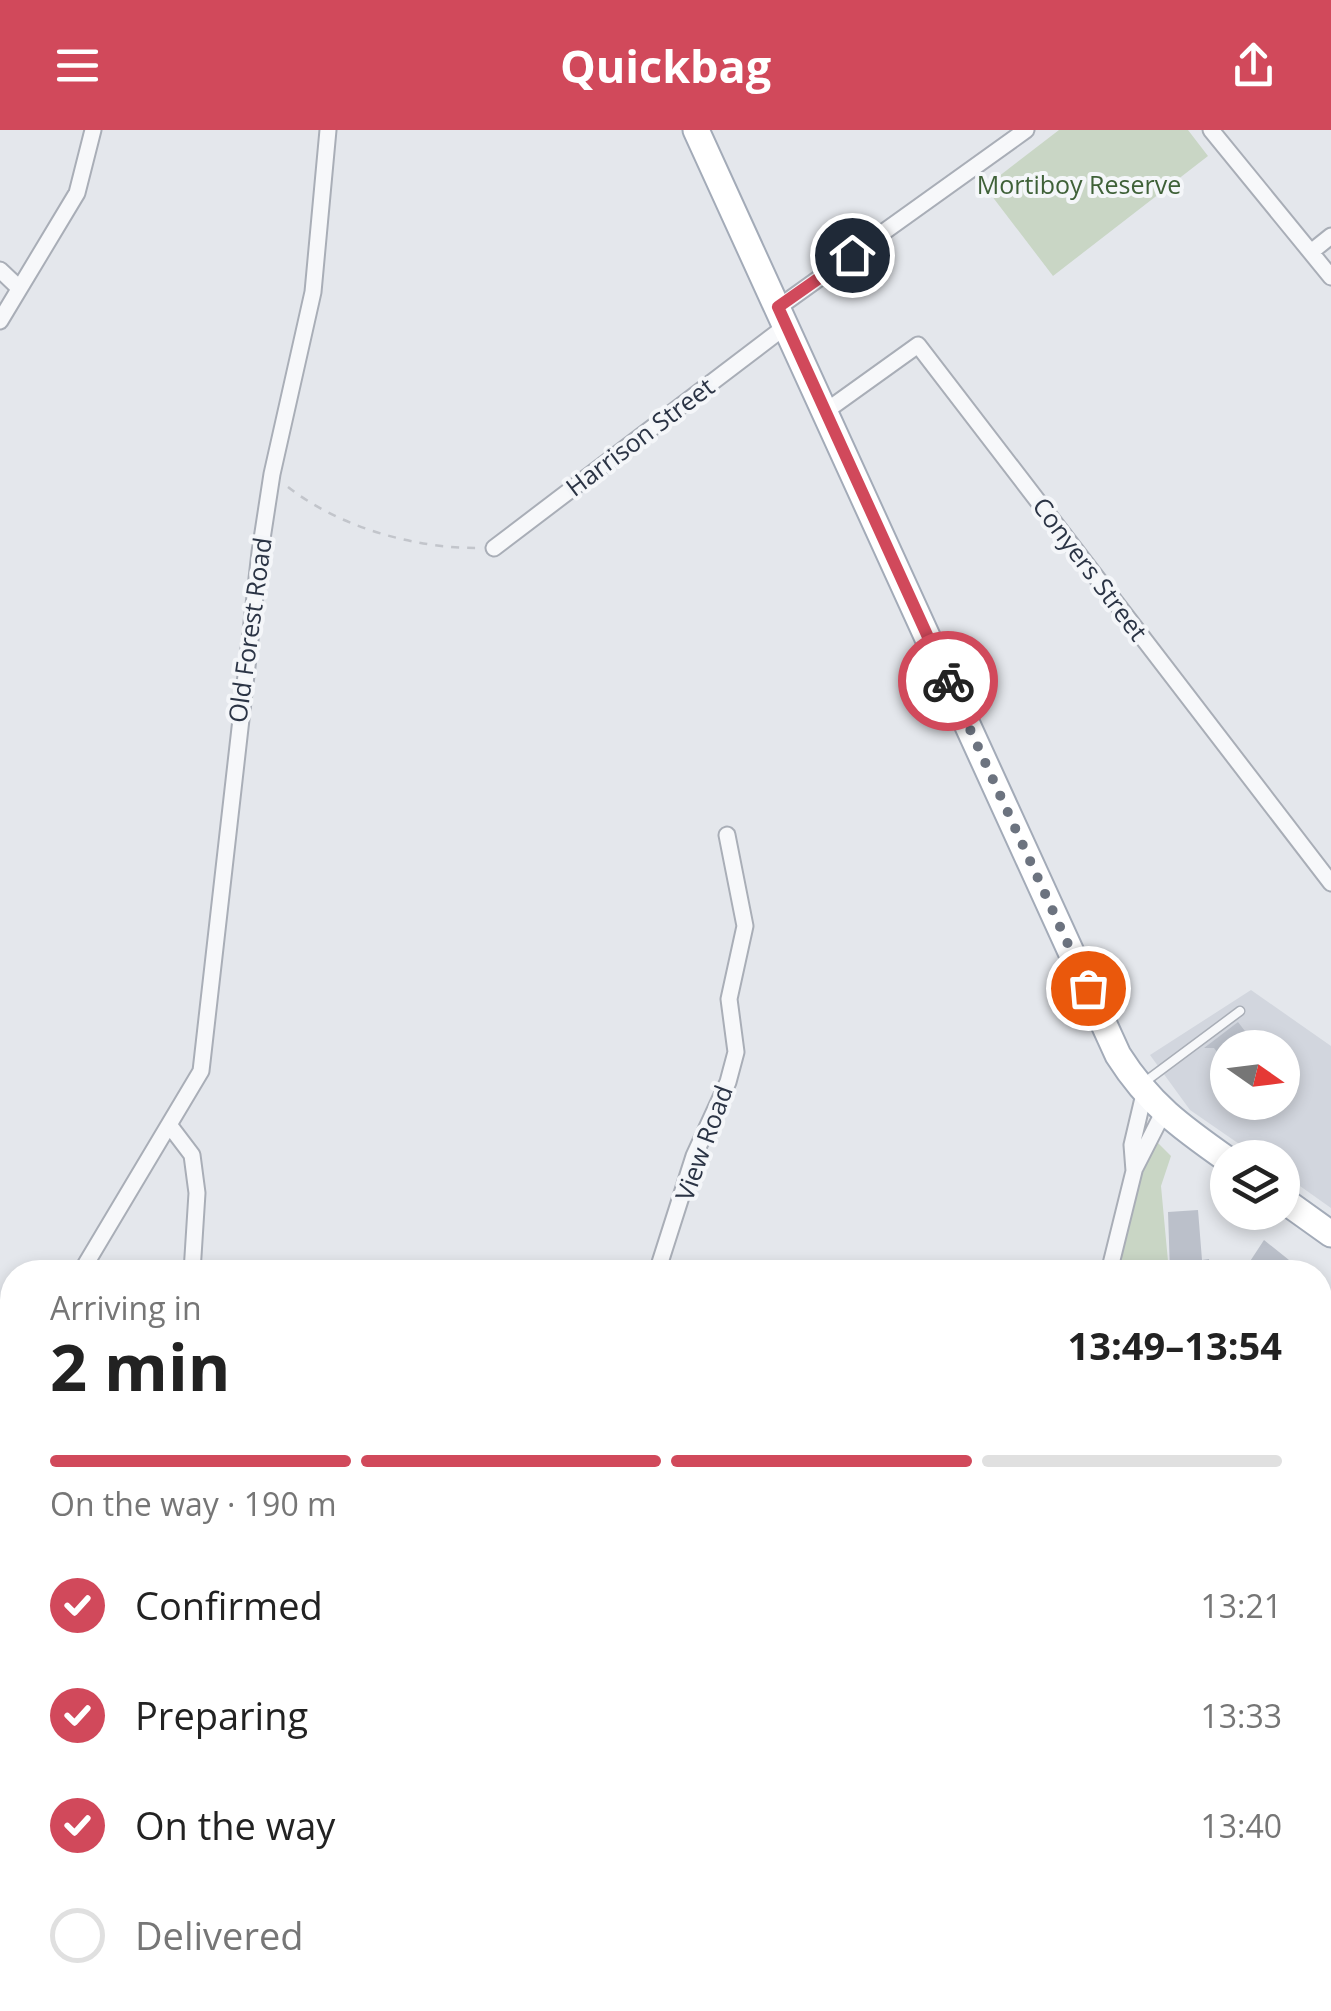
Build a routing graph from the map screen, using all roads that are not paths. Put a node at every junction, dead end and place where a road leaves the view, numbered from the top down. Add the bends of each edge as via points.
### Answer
1 (93, 130) edge
2 (328, 130) edge
3 (696, 130) edge
4 (1026, 130) edge
5 (1211, 130) edge
6 (1331, 236) edge
7 (1312, 252) junction
8 (0, 270) edge
9 (1331, 277) edge
10 (18, 286) junction
11 (782, 317) junction
12 (0, 321) edge
13 (826, 411) junction
14 (494, 548) road end
15 (727, 835) dead end
16 (1331, 883) edge
17 (1240, 1012) dead end
18 (1141, 1090) junction
19 (1163, 1113) junction
20 (170, 1126) junction
21 (1210, 1147) edge
22 (1134, 1171) junction
23 (1300, 1212) edge
24 (1331, 1234) edge
25 (88, 1260) edge
26 (193, 1260) edge
27 (661, 1260) edge
28 (1112, 1260) edge

1 - 10 street via 77,194
2 - 20 street, Old Forest Road via 312,292 272,474 237,730 206,1046 201,1071
3 - 11 main road
4 - 11 street, Harrison Street
5 - 7 street
6 - 7 street
7 - 9 street
8 - 10 street
10 - 12 street
11 - 13 main road
11 - 14 street, Harrison Street
13 - 16 street, Conyers Street via 918,345
13 - 18 main road via 1118,1055
15 - 27 street, View Road via 745,926 729,1000 736,1052
17 - 18 lane
18 - 19 main road
18 - 22 street
19 - 21 main road
19 - 22 street
20 - 25 street, Old Forest Road
20 - 26 street via 192,1156 198,1192
22 - 28 street
23 - 24 main road

